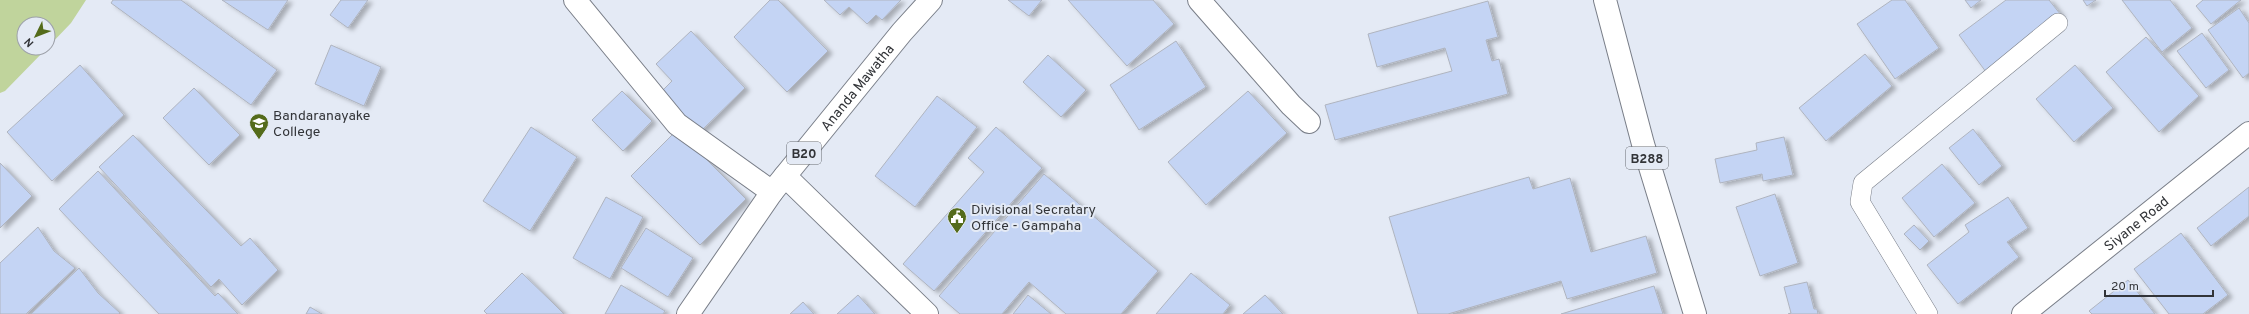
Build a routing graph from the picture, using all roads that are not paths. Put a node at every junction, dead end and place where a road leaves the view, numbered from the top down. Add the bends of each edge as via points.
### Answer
1 (575, 0) edge
2 (931, 0) edge
3 (1199, 0) edge
4 (1606, 0) edge
5 (2058, 23) dead end
6 (1309, 122) dead end
7 (2248, 135) edge
8 (778, 184) junction
9 (688, 314) edge
10 (927, 314) edge
11 (1694, 314) edge
12 (1928, 314) edge
13 (2023, 314) edge

1 - 8 street via 677,124
2 - 8 street, Ananda Mawatha / B20
3 - 6 street
4 - 11 street, B288 via 1643,144
5 - 12 lane via 1864,183 1860,202
7 - 13 street, Siyane Road
8 - 9 street, Ananda Mawatha / B20
8 - 10 street

